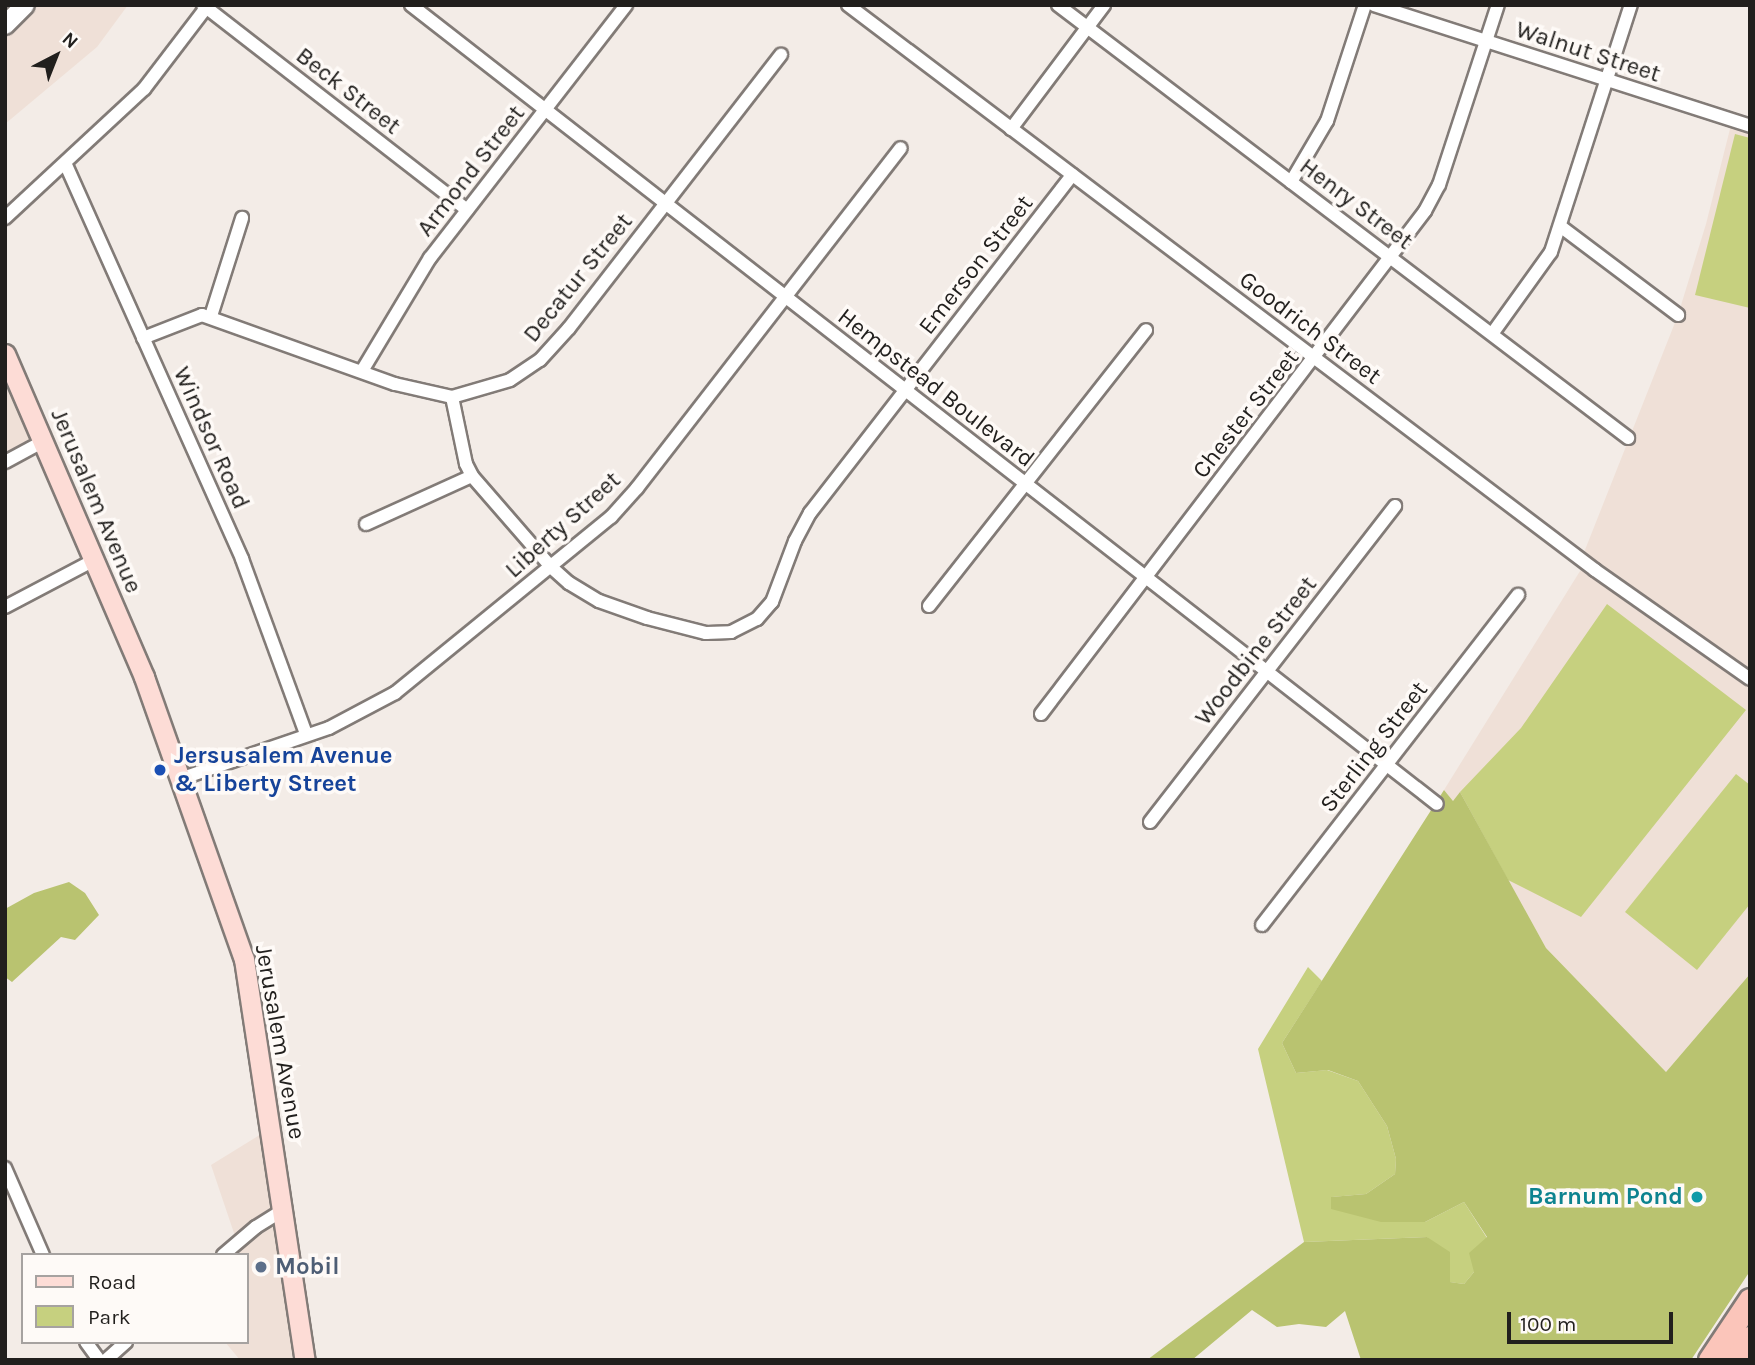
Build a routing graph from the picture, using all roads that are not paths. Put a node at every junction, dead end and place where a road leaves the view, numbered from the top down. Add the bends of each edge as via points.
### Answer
1 (25, 5) edge
2 (411, 5) edge
3 (848, 5) edge
4 (1058, 5) edge
5 (1104, 5) edge
6 (1365, 5) edge
7 (1374, 5) edge
8 (1498, 5) edge
9 (1631, 5) edge
10 (205, 7) edge
11 (622, 7) edge
12 (5, 24) edge
13 (1087, 28) junction
14 (1486, 42) junction
15 (781, 55) dead end
16 (1607, 80) junction
17 (545, 110) junction
18 (1750, 126) edge
19 (1011, 129) junction
20 (901, 148) dead end
21 (66, 164) junction
22 (1072, 175) junction
23 (1292, 182) junction
24 (665, 204) junction
25 (467, 210) junction
26 (5, 218) edge
27 (242, 219) dead end
28 (1560, 226) junction
29 (1391, 257) junction
30 (785, 298) junction
31 (1678, 315) dead end
32 (211, 316) junction
33 (1146, 330) dead end
34 (1492, 334) junction
35 (143, 338) junction
36 (5, 354) edge
37 (1315, 359) junction
38 (362, 371) junction
39 (905, 391) junction
40 (452, 397) junction
41 (1628, 438) dead end
42 (44, 441) junction
43 (5, 462) edge
44 (472, 476) junction
45 (1026, 484) junction
46 (1395, 506) dead end
47 (366, 524) dead end
48 (96, 559) junction
49 (551, 567) junction
50 (1146, 578) junction
51 (1518, 595) dead end
52 (929, 606) dead end
53 (5, 607) edge
54 (1266, 672) junction
55 (1750, 679) edge
56 (1041, 714) dead end
57 (306, 734) junction
58 (1386, 765) junction
59 (180, 779) junction
60 (1437, 804) dead end
61 (1150, 822) dead end
62 (1262, 925) dead end
63 (5, 1168) edge
64 (282, 1211) junction
65 (42, 1253) edge
66 (225, 1253) edge
67 (1750, 1300) edge
68 (1750, 1338) edge
69 (87, 1344) edge
70 (124, 1344) edge
71 (99, 1360) edge
72 (106, 1360) edge
73 (305, 1360) edge
74 (1710, 1360) edge
75 (1736, 1360) edge

1 - 12 main road
2 - 17 street, Hempstead Boulevard
3 - 19 street, Goodrich Street
4 - 13 street, Henry Street
5 - 13 street
6 - 23 street via 1327,121
7 - 14 street, Walnut Street
8 - 14 street, Chester Street
9 - 16 street
10 - 21 street via 144,89
10 - 25 street, Beck Street
11 - 17 street, Armond Street
13 - 19 street
13 - 23 street, Henry Street
14 - 16 street, Walnut Street
14 - 29 street, Chester Street via 1439,185
15 - 24 street, Decatur Street
16 - 18 street, Walnut Street
16 - 28 street
17 - 24 street, Hempstead Boulevard
17 - 25 street, Armond Street
19 - 22 street, Goodrich Street
20 - 30 street, Liberty Street
21 - 26 street
21 - 35 street, Windsor Road
22 - 37 street, Goodrich Street
22 - 39 street, Emerson Street
23 - 29 street, Henry Street
24 - 30 street, Hempstead Boulevard
24 - 40 street, Decatur Street via 540,360 510,380
25 - 38 street, Armond Street via 430,258
27 - 32 street
28 - 31 street
28 - 34 street via 1542,267
29 - 34 street, Henry Street
29 - 37 street, Chester Street
30 - 39 street, Hempstead Boulevard
30 - 49 street, Liberty Street via 637,488 611,517
32 - 35 street via 183,321
32 - 38 street, Decatur Street
33 - 45 street
34 - 41 street, Henry Street
35 - 57 street, Windsor Road via 242,559
36 - 42 main road, Jerusalem Avenue
37 - 50 street, Chester Street
37 - 55 street, Goodrich Street via 1595,570
38 - 40 street, Decatur Street
39 - 45 street, Hempstead Boulevard
39 - 49 street, Emerson Street via 810,513 772,602 744,627 706,633 647,618 599,601
40 - 44 street, Emerson Street
42 - 43 street
42 - 48 main road, Jerusalem Avenue
44 - 47 street
44 - 49 street, Emerson Street
45 - 50 street, Hempstead Boulevard
45 - 52 street
46 - 54 street, Woodbine Street
48 - 53 street
48 - 59 main road, Jerusalem Avenue
49 - 57 street, Liberty Street via 395,693 359,715
50 - 54 street, Hempstead Boulevard
50 - 56 street, Chester Street
51 - 58 street, Sterling Street
54 - 58 street, Hempstead Boulevard
54 - 61 street, Woodbine Street
57 - 59 street, Liberty Street
58 - 60 street, Hempstead Boulevard
58 - 62 street, Sterling Street
59 - 64 main road, Jerusalem Avenue via 248,975
63 - 65 street
64 - 66 street
64 - 73 main road, Jerusalem Avenue
67 - 74 highway
68 - 75 highway
69 - 71 street
70 - 72 street

